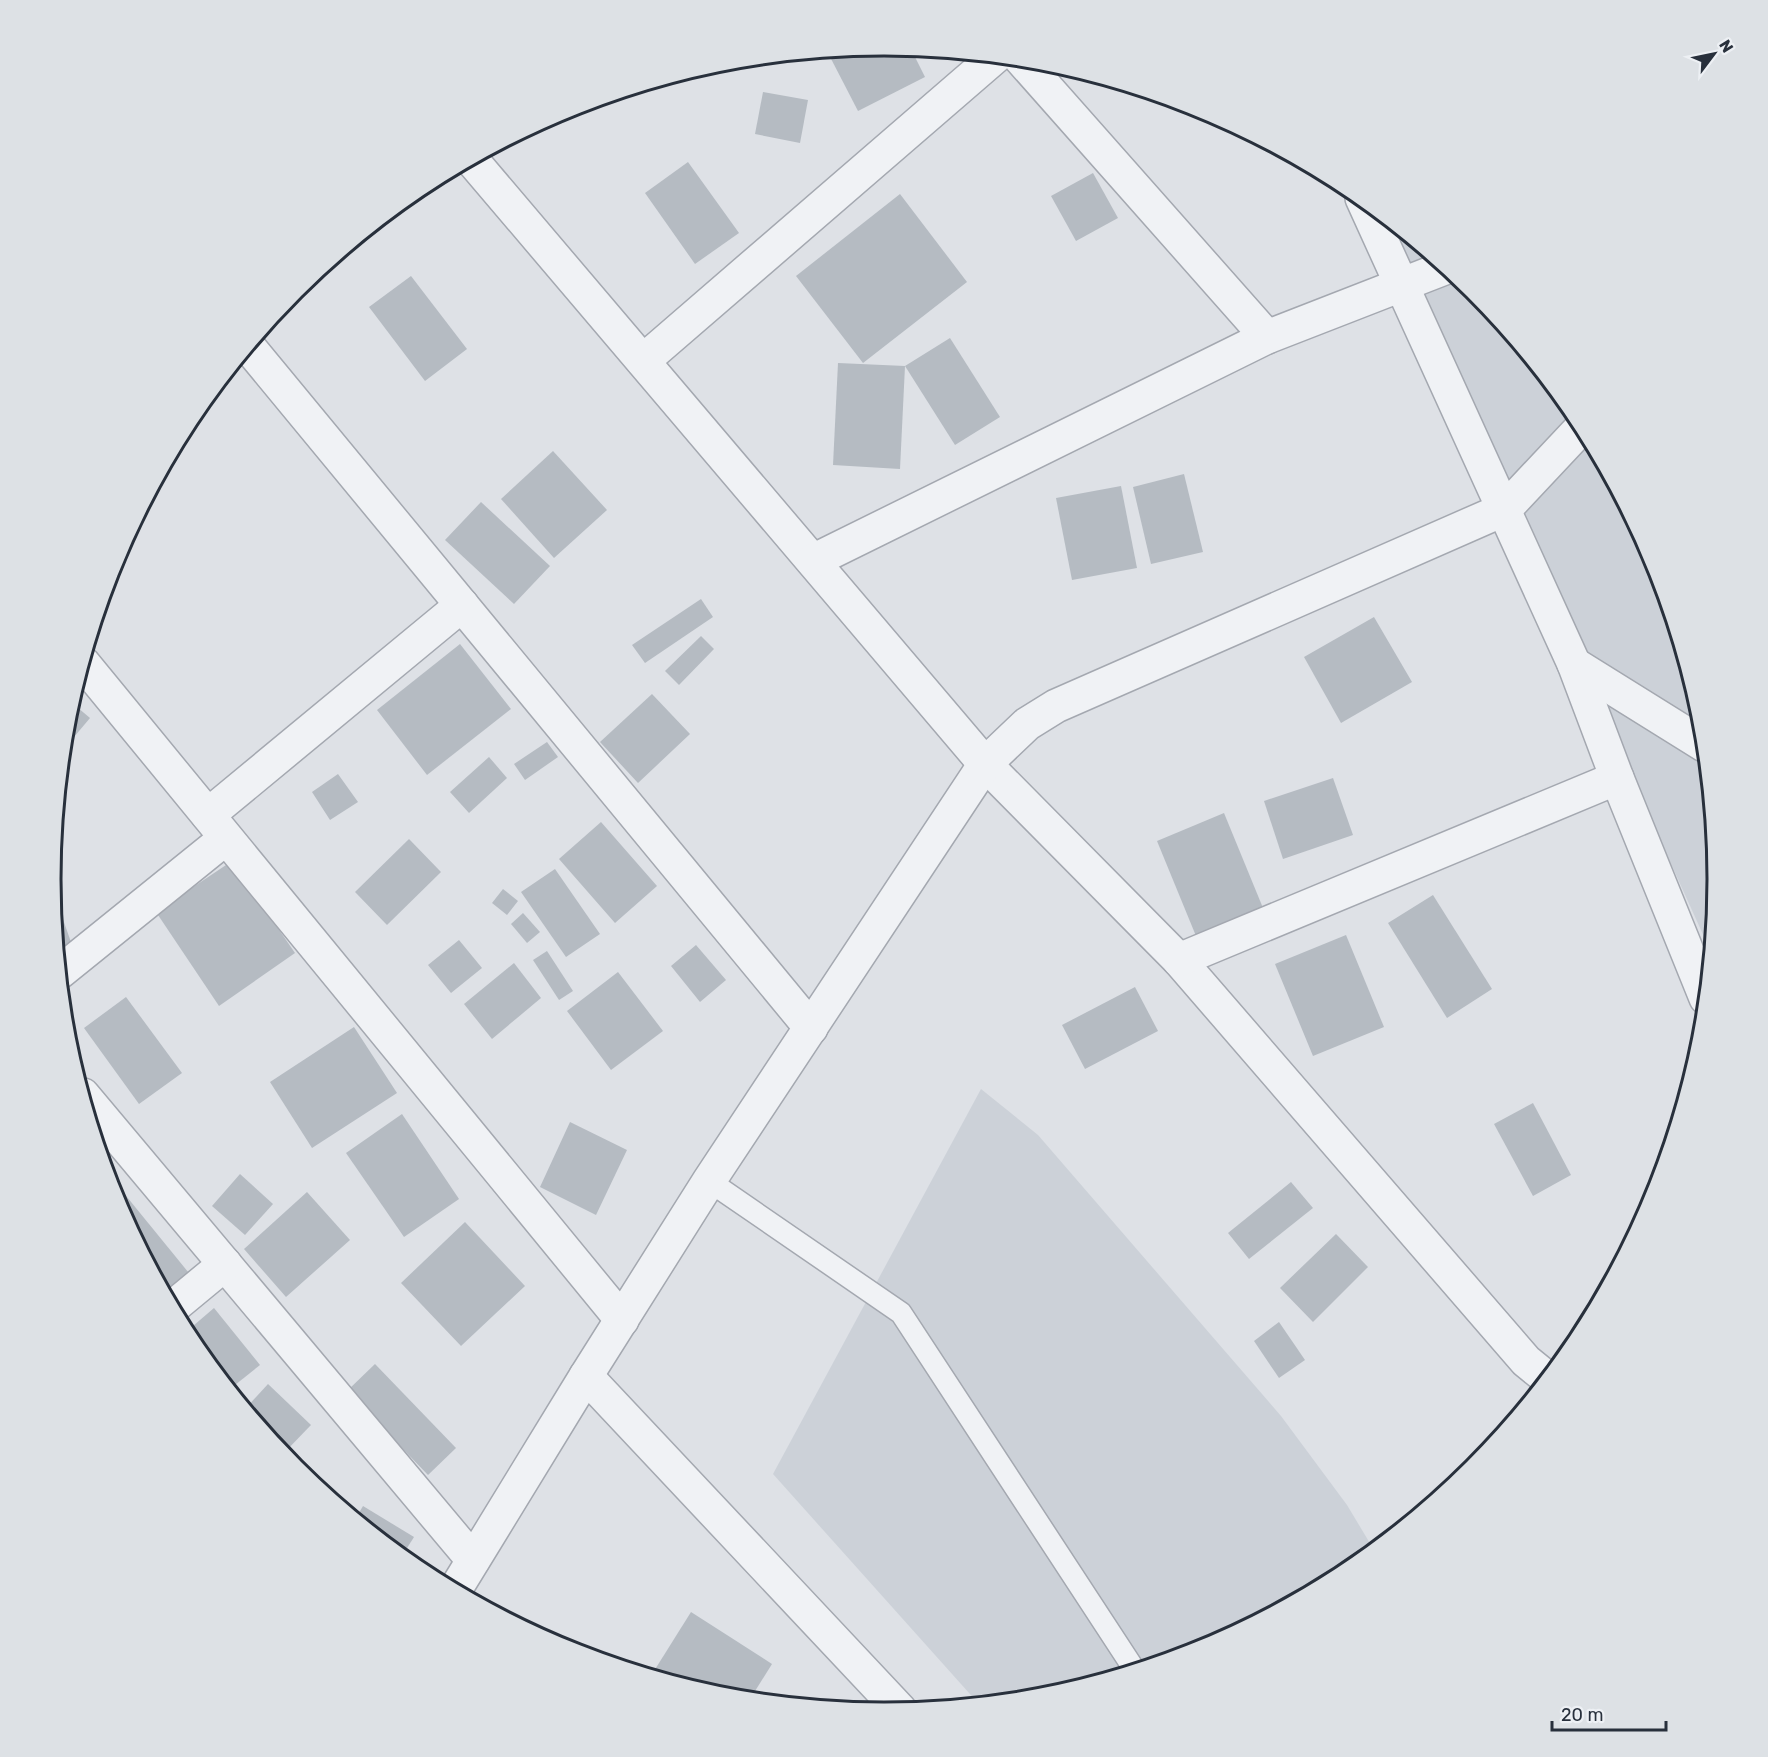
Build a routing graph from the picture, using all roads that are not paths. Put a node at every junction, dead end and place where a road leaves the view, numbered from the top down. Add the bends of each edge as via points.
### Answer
1 (988, 63) edge
2 (1029, 69) edge
3 (476, 165) edge
4 (1369, 215) edge
5 (1438, 271) edge
6 (1401, 286) junction
7 (1267, 337) junction
8 (252, 351) edge
9 (643, 362) junction
10 (1576, 434) edge
11 (1505, 509) junction
12 (813, 561) junction
13 (462, 605) junction
14 (1574, 663) junction
15 (88, 670) edge
16 (1695, 739) edge
17 (985, 764) junction
18 (1617, 778) junction
19 (217, 827) junction
20 (1179, 960) junction
21 (66, 966) edge
22 (1700, 984) edge
23 (811, 1028) junction
24 (94, 1108) edge
25 (709, 1181) junction
26 (225, 1264) junction
27 (178, 1302) edge
28 (622, 1320) junction
29 (1542, 1374) edge
30 (586, 1376) junction
31 (473, 1560) junction
32 (459, 1583) edge
33 (1130, 1663) edge
34 (892, 1702) edge

1 - 9 street
2 - 7 street
3 - 9 street
4 - 6 street
5 - 6 street
6 - 7 street
6 - 11 street
7 - 12 street
8 - 13 street
9 - 12 street
10 - 11 street
11 - 14 street
11 - 17 street via 1056,706 1027,723
12 - 17 street
13 - 19 street
13 - 23 street
14 - 16 street
14 - 18 street
15 - 19 street
17 - 20 street
17 - 23 street
18 - 20 street
18 - 22 street
19 - 21 street
19 - 28 street
20 - 29 street via 1526,1361
23 - 25 street
24 - 26 street
25 - 28 street
25 - 33 lane via 901,1312
26 - 27 street
26 - 31 street
28 - 30 street
30 - 31 street
30 - 34 street
31 - 32 street

